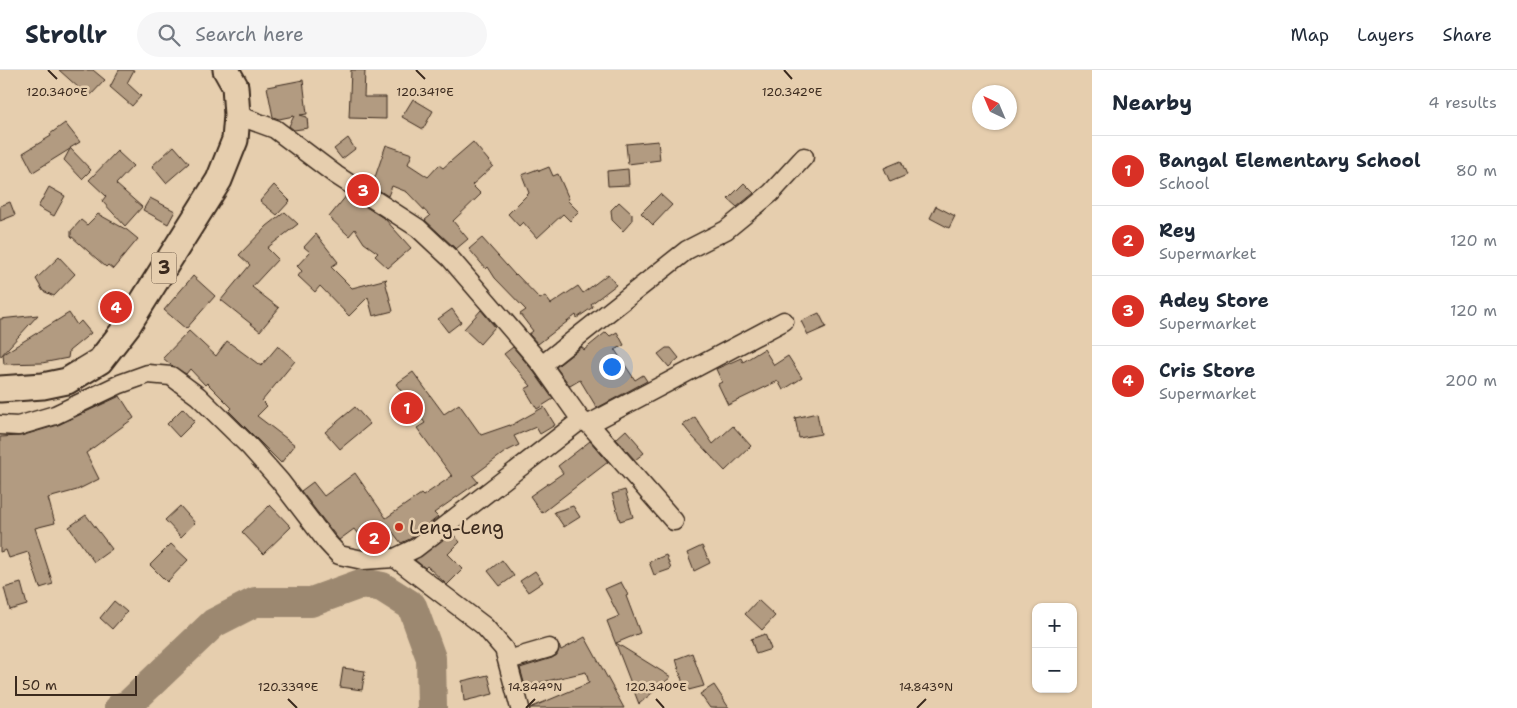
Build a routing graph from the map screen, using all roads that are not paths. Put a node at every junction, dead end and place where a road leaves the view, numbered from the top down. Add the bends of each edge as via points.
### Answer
1 (226, 70) edge
2 (237, 115) junction
3 (804, 157) dead end
4 (784, 322) dead end
5 (542, 365) junction
6 (0, 389) edge
7 (585, 422) junction
8 (0, 426) edge
9 (674, 521) dead end
10 (395, 558) junction
11 (549, 648) dead end
12 (508, 660) junction
13 (520, 708) edge

1 - 2 highway, 3 via 235,86
2 - 5 street via 275,129 336,175 418,228 450,258
2 - 6 highway, 3 via 235,140 219,180 128,325 100,361 67,381
3 - 5 street via 771,193 726,230 687,250
4 - 7 street
5 - 7 street
7 - 9 street
7 - 10 street via 416,548
8 - 10 street via 18,426 55,416 148,374 171,376 198,396 250,447 339,555 363,560
10 - 12 street via 484,626 504,649
11 - 12 street
12 - 13 street

